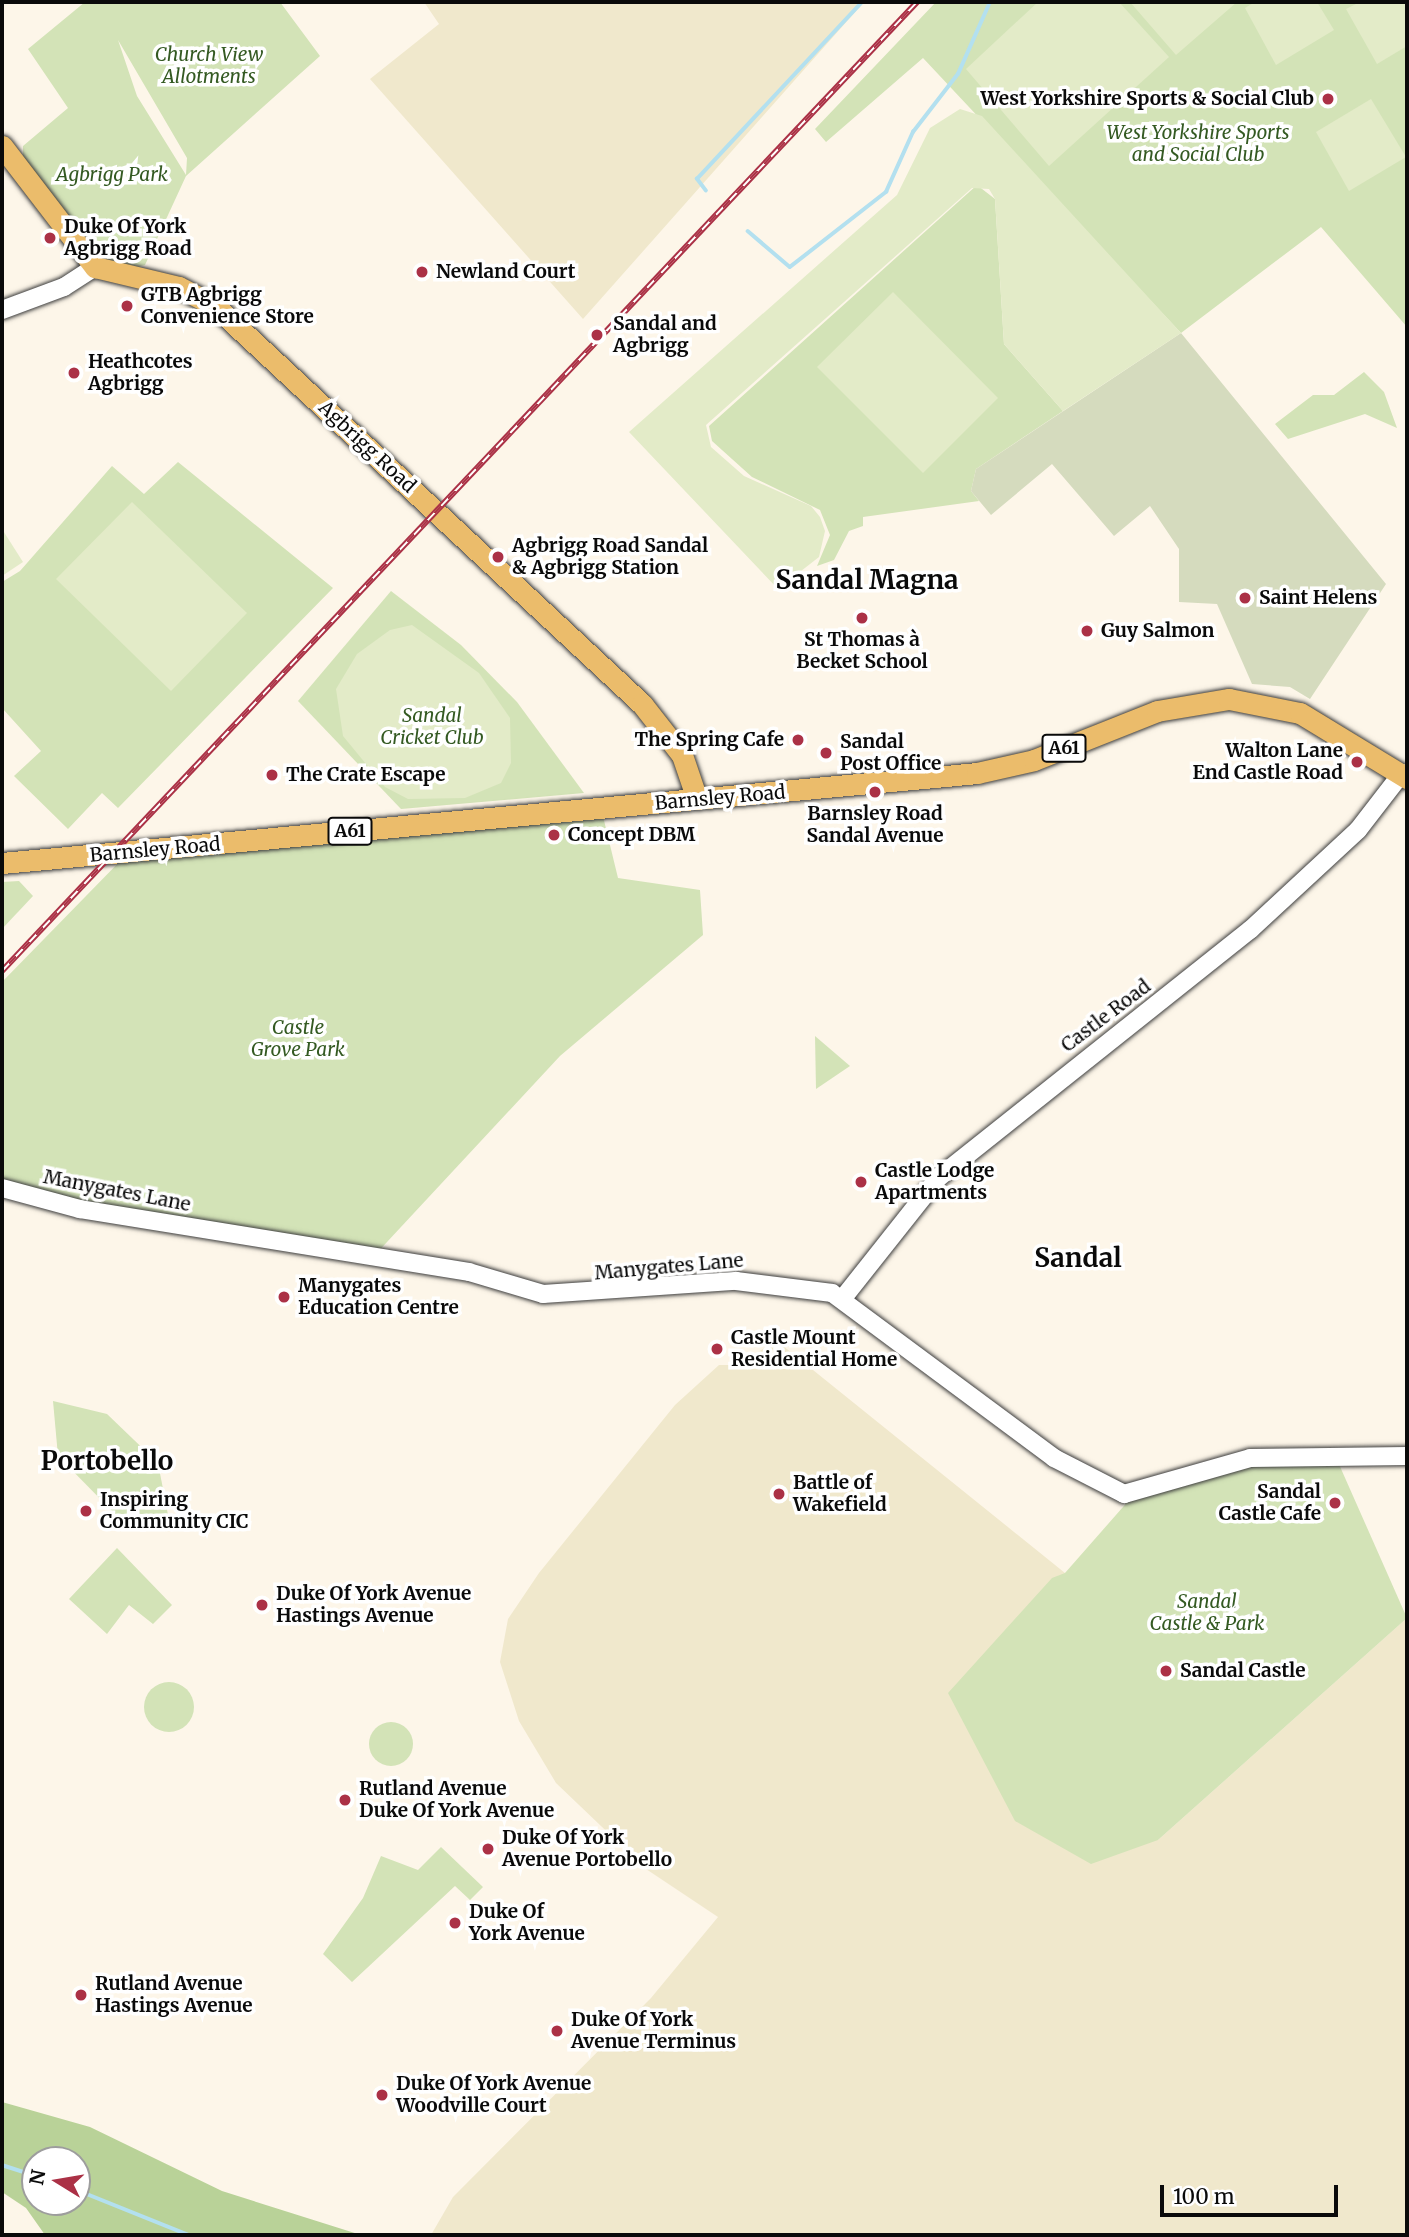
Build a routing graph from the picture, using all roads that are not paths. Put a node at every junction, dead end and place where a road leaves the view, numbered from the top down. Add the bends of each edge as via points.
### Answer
1 (2, 146) edge
2 (95, 267) junction
3 (2, 310) edge
4 (1404, 776) edge
5 (697, 799) junction
6 (2, 863) edge
7 (2, 1188) edge
8 (843, 1298) junction
9 (1407, 1456) edge

1 - 2 main road
2 - 3 street via 64,288
2 - 5 main road, Agbrigg Road via 192,291 237,325 664,725 691,770
4 - 5 main road, Barnsley Road / A61 via 1300,713 1229,699 1157,711 1034,760 977,773
4 - 8 street, Castle Road via 1358,830 1250,930 938,1178
5 - 6 main road, Barnsley Road / A61
7 - 8 street, Manygates Lane via 80,1209 469,1272 543,1294 736,1281
8 - 9 street, Manygates Lane via 1054,1458 1124,1494 1250,1458

